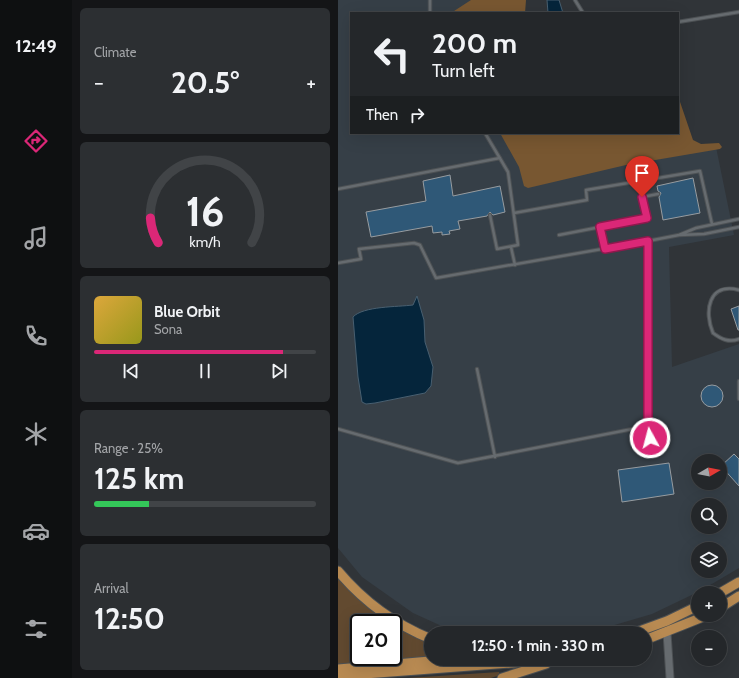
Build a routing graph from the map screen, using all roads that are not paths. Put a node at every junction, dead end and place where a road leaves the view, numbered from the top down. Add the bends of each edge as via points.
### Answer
1 (430, 0) edge
2 (575, 0) edge
3 (430, 12) edge
4 (582, 12) edge
5 (739, 12) edge
6 (679, 22) edge
7 (486, 134) edge
8 (500, 158) junction
9 (338, 189) edge
10 (658, 194) dead end
11 (514, 214) junction
12 (490, 215) dead end
13 (739, 219) edge
14 (712, 224) junction
15 (600, 227) junction
16 (739, 227) edge
17 (559, 235) dead end
18 (679, 235) junction
19 (648, 241) junction
20 (511, 247) junction
21 (605, 249) junction
22 (338, 263) edge
23 (515, 266) junction
24 (739, 290) edge
25 (739, 339) edge
26 (477, 369) dead end
27 (739, 381) edge
28 (739, 398) edge
29 (648, 426) junction
30 (338, 429) edge
31 (652, 450) dead end
32 (495, 457) junction
33 (338, 571) edge
34 (739, 582) edge
35 (727, 589) edge
36 (739, 596) edge
37 (727, 604) edge
38 (691, 609) edge
39 (692, 622) edge
40 (652, 626) edge
41 (667, 633) junction
42 (424, 636) edge
43 (652, 638) edge
44 (424, 663) edge
45 (459, 666) edge
46 (541, 666) edge
47 (339, 673) edge
48 (502, 678) edge
49 (670, 678) edge

1 - 3 lane
2 - 4 lane
5 - 6 lane
7 - 8 lane
8 - 9 lane
8 - 11 lane via 508,172
10 - 15 lane via 642,197 647,218
11 - 14 lane via 588,200 586,190 700,171
11 - 20 lane via 518,245
12 - 20 lane via 497,249
13 - 14 lane
14 - 18 lane via 690,229
15 - 17 lane
15 - 21 lane
16 - 18 lane via 704,234
18 - 19 lane
19 - 21 lane
19 - 29 lane
20 - 23 lane
21 - 23 lane
22 - 23 lane via 361,259 359,250 414,243 420,245 436,278
24 - 25 lane via 726,290 713,296 707,314 712,333 733,342
26 - 32 lane
27 - 28 lane
29 - 31 lane
29 - 32 lane
30 - 32 lane via 450,462 470,462
33 - 42 highway via 373,607
34 - 35 highway
36 - 37 highway
38 - 40 highway
39 - 41 highway
41 - 43 highway
41 - 49 street
44 - 47 highway
45 - 47 highway
46 - 48 highway

